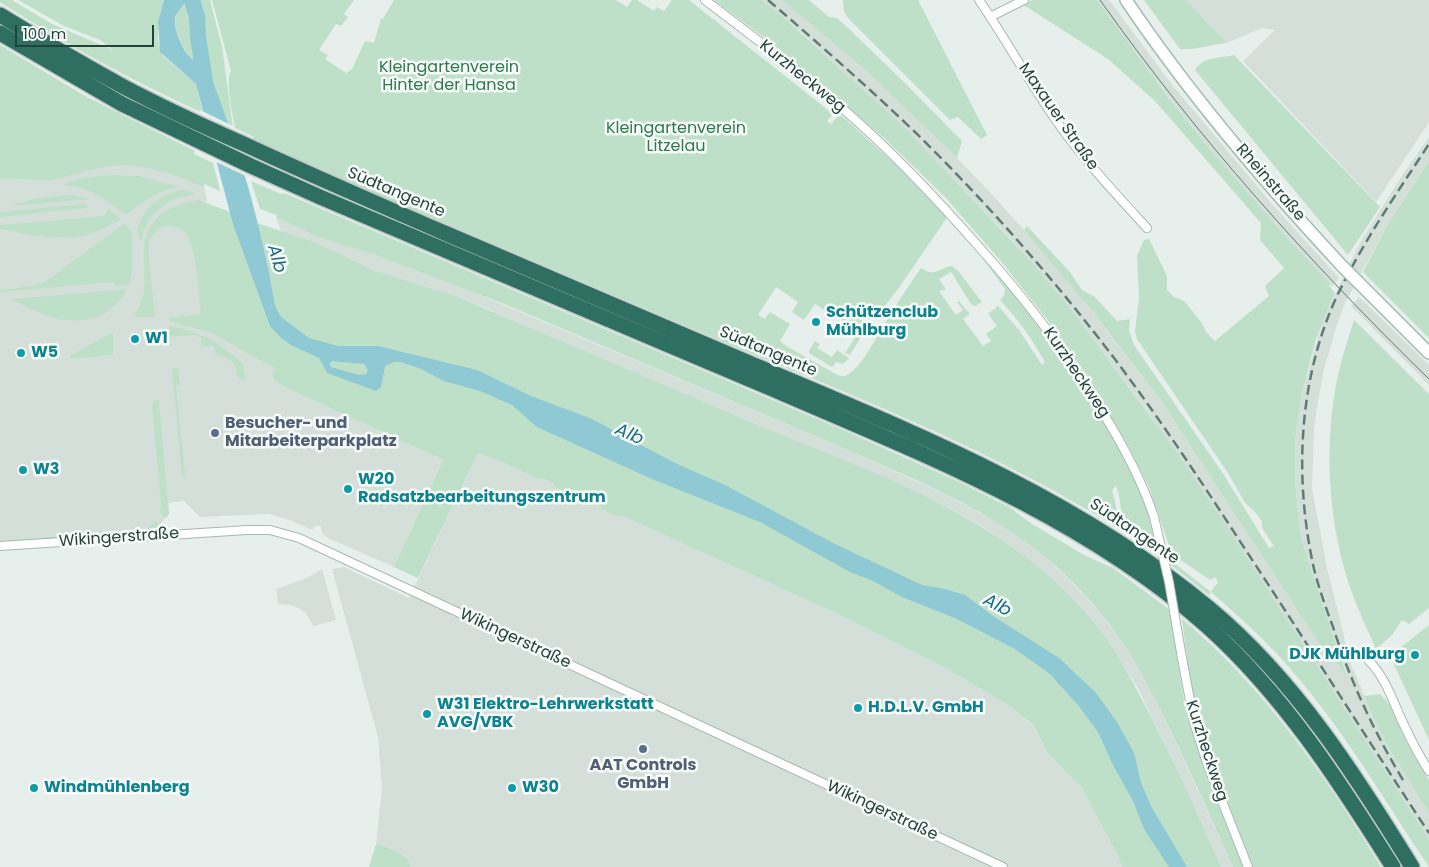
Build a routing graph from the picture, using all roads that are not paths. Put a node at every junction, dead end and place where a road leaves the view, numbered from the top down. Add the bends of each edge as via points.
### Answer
1 (705, 0) edge
2 (979, 0) edge
3 (1024, 0) edge
4 (1126, 0) edge
5 (0, 15) edge
6 (990, 17) junction
7 (0, 33) edge
8 (1146, 228) dead end
9 (1429, 353) edge
10 (0, 546) edge
11 (1369, 661) dead end
12 (1429, 771) edge
13 (1004, 867) edge
14 (1248, 867) edge
15 (1393, 867) edge
16 (1412, 867) edge

1 - 14 street, Kurzheckweg, bridge via 842,108 953,216 1050,334 1108,420 1135,468 1154,517 1194,722
2 - 6 street, Maxauer Straße
3 - 6 street
4 - 9 main road, Rheinstraße, bridge via 1184,82 1250,161 1342,266
5 - 16 highway, Südtangente via 128,89 244,145 933,441 1092,524 1175,580 1248,644 1315,722
6 - 8 street, Maxauer Straße via 1075,146
7 - 15 highway, Südtangente via 122,104 251,166 940,462 1042,512 1169,594 1245,663 1282,704 1327,765
10 - 13 street, Wikingerstraße via 247,530 270,530 299,538
11 - 12 street via 1394,700

